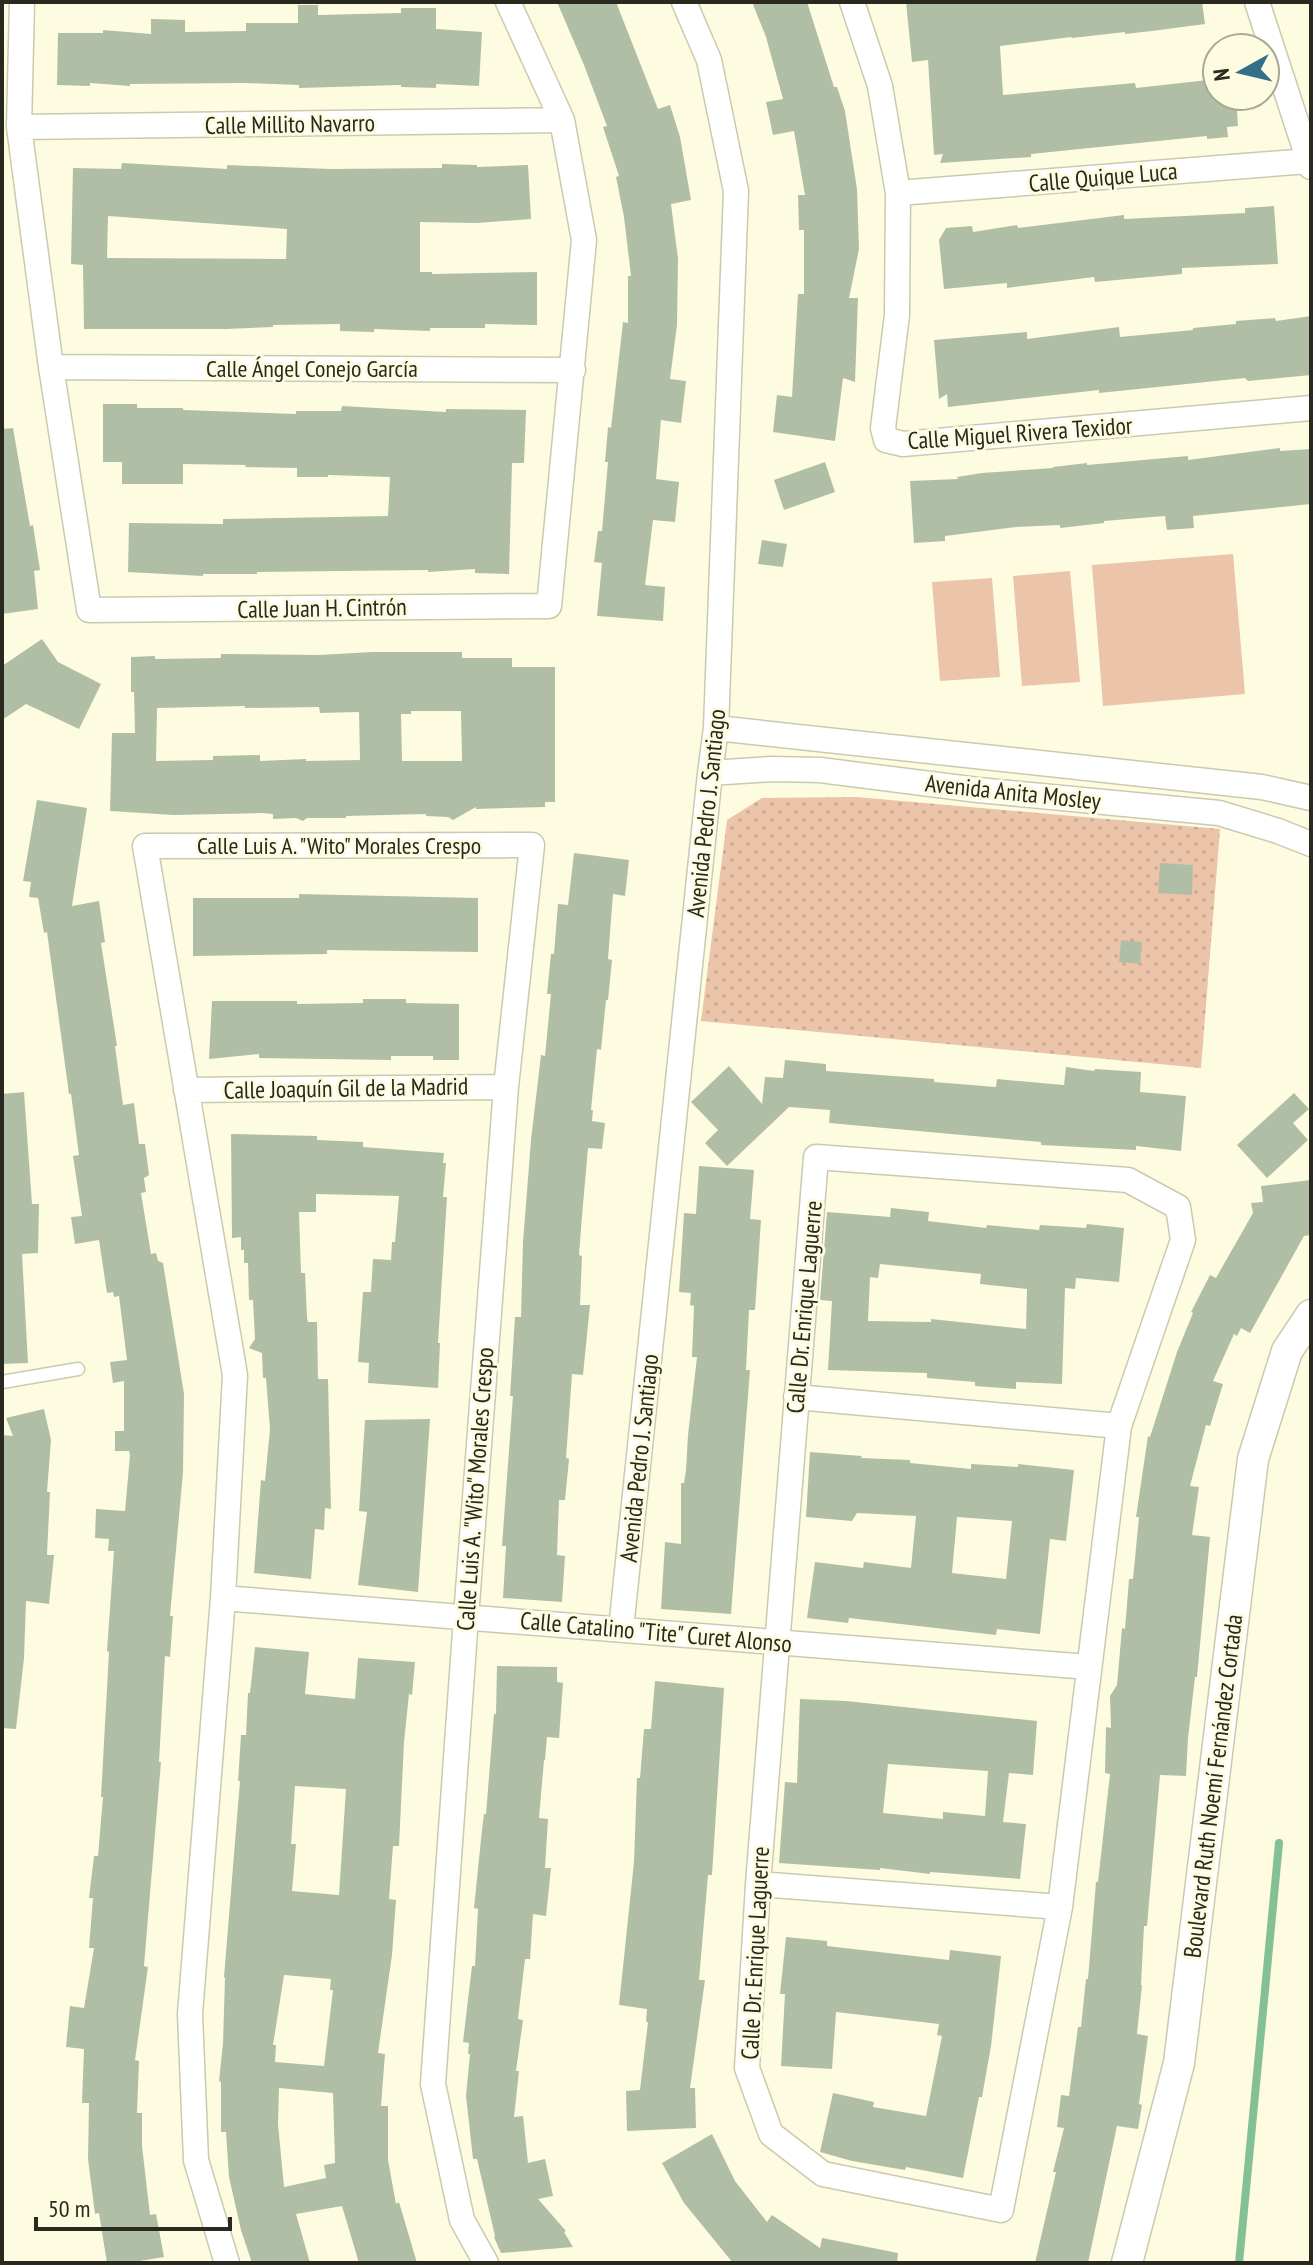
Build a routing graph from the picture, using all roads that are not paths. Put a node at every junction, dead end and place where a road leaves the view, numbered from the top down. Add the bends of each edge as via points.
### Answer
1 (22, 2) edge
2 (508, 2) edge
3 (684, 2) edge
4 (852, 2) edge
5 (1257, 2) edge
6 (562, 120) junction
7 (19, 127) junction
8 (1310, 164) edge
9 (898, 193) junction
10 (51, 367) junction
11 (573, 370) junction
12 (1311, 408) edge
13 (716, 728) junction
14 (710, 773) junction
15 (1311, 798) edge
16 (1311, 844) edge
17 (506, 1087) junction
18 (186, 1090) junction
19 (1311, 1315) edge
20 (78, 1369) dead end
21 (2, 1382) edge
22 (796, 1397) junction
23 (1119, 1426) junction
24 (223, 1598) junction
25 (466, 1617) junction
26 (621, 1629) junction
27 (778, 1642) junction
28 (1089, 1667) junction
29 (758, 1884) junction
30 (1060, 1907) junction
31 (227, 2263) edge
32 (486, 2263) edge
33 (1127, 2263) edge

1 - 7 street, Calle Juan H. Cintrón
2 - 6 street, Calle Juan H. Cintrón
3 - 13 street, Avenida Pedro J. Santiago via 709,60 736,191
4 - 9 street, Calle Miguel Rivera Texidor via 880,86
5 - 8 street
6 - 7 street, Calle Millito Navarro
6 - 11 street, Calle Juan H. Cintrón via 584,240
7 - 10 street, Calle Juan H. Cintrón
8 - 9 street, Calle Quique Luca
9 - 12 street, Calle Miguel Rivera Texidor via 897,315 883,428 886,440 903,444
10 - 11 street, Calle Ángel Conejo García
10 - 11 street, Calle Juan H. Cintrón via 89,610 549,606
13 - 14 street, Avenida Pedro J. Santiago
13 - 15 street, Avenida Anita Mosley via 1262,787
14 - 16 street, Avenida Anita Mosley via 820,770 1219,813
14 - 26 street, Avenida Pedro J. Santiago
17 - 18 street, Calle Joaquín Gil de la Madrid
17 - 18 street, Calle Luis A. "Wito" Morales Crespo via 532,845 145,846
17 - 25 street, Calle Luis A. "Wito" Morales Crespo
18 - 24 street, Calle Luis A. "Wito" Morales Crespo via 235,1375
19 - 33 street, Boulevard Ruth Noemí Fernández Cortada via 1287,1351 1253,1459 1179,2063
20 - 21 lane
22 - 23 street
22 - 23 street, Calle Dr. Enrique Laguerre via 816,1157 1128,1180 1178,1207 1183,1240
22 - 27 street, Calle Dr. Enrique Laguerre
23 - 28 street, Calle Dr. Enrique Laguerre
24 - 25 street, Calle Catalino "Tite" Curet Alonso
24 - 31 street, Calle Luis A. "Wito" Morales Crespo via 190,2014 196,2160
25 - 26 street, Calle Catalino "Tite" Curet Alonso
25 - 32 street, Calle Luis A. "Wito" Morales Crespo via 433,2084 462,2220
26 - 27 street, Calle Catalino "Tite" Curet Alonso
27 - 28 street, Calle Catalino "Tite" Curet Alonso
27 - 29 street, Calle Dr. Enrique Laguerre
28 - 30 street, Calle Dr. Enrique Laguerre
29 - 30 street
29 - 30 street, Calle Dr. Enrique Laguerre via 747,2068 771,2134 823,2174 1001,2210

